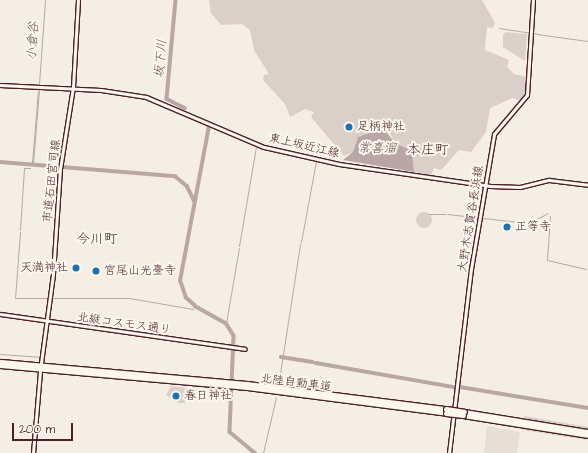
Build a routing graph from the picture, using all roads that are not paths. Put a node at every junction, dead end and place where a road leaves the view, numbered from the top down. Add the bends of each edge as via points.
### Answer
1 (78, 0) edge
2 (533, 0) edge
3 (0, 85) edge
4 (73, 88) junction
5 (588, 185) edge
6 (486, 186) junction
7 (0, 314) edge
8 (45, 321) junction
9 (245, 350) dead end
10 (0, 362) edge
11 (40, 363) dead end
12 (0, 365) edge
13 (40, 371) dead end
14 (222, 383) junction
15 (464, 414) junction
16 (588, 432) edge
17 (588, 435) edge
18 (33, 453) edge
19 (449, 453) edge

1 - 4 main road, 市道石田宮司線
2 - 6 main road, 大野木志賀谷長浜線 via 527,95 495,130
3 - 4 main road, 東上坂近江線
4 - 6 main road, 東上坂近江線 via 127,93 159,100 256,144 292,155
4 - 8 main road, 市道石田宮司線 via 60,167
5 - 6 main road, 東上坂近江線 via 549,180 520,187
6 - 19 main road, 大野木志賀谷長浜線 via 479,219
7 - 8 main road, 北縦コスモス通り
8 - 9 main road, 北縦コスモス通り
8 - 11 main road, 市道石田宮司線
10 - 14 highway, 北陸自動車道
12 - 14 highway, 北陸自動車道
13 - 18 main road
14 - 15 highway, 北陸自動車道, bridge
15 - 16 highway, 北陸自動車道
15 - 17 highway, 北陸自動車道

